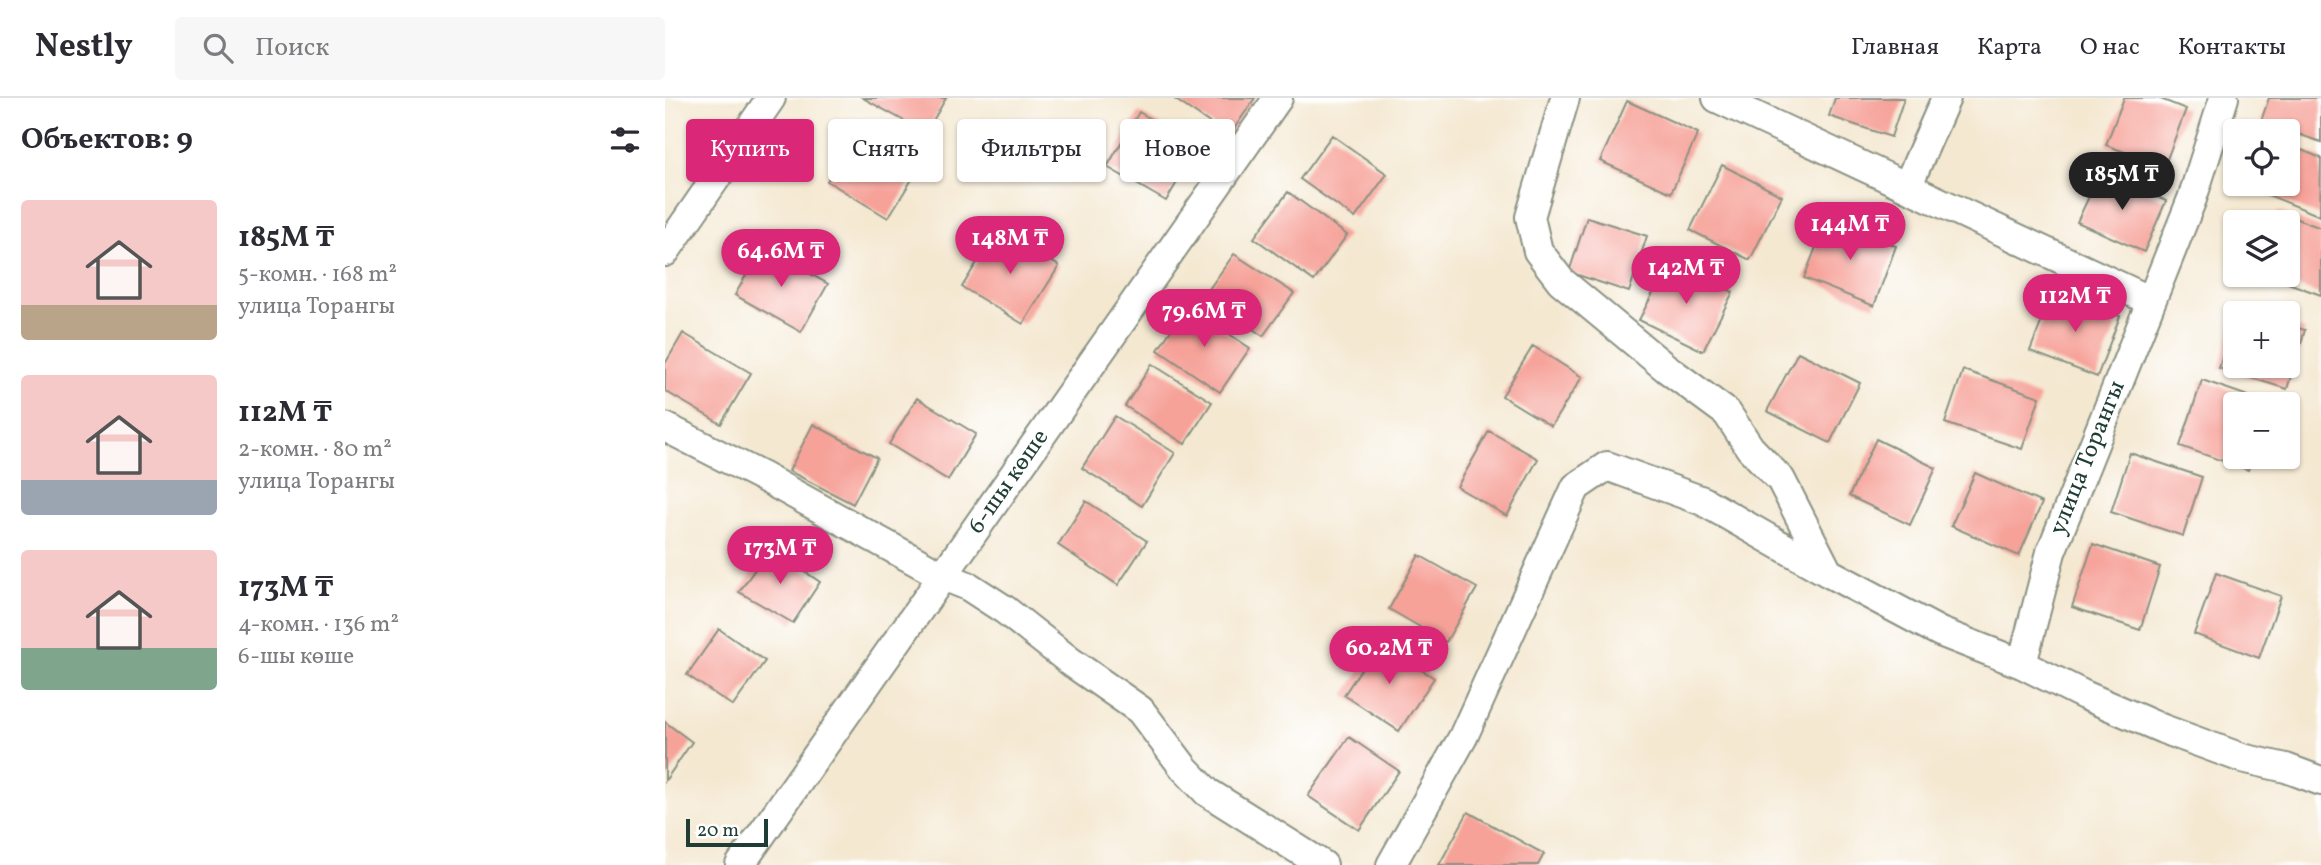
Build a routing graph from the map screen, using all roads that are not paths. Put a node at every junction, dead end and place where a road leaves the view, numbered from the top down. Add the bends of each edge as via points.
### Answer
1 (771, 98) edge
2 (1278, 98) edge
3 (1565, 98) edge
4 (1717, 98) edge
5 (1946, 98) edge
6 (2224, 98) edge
7 (1907, 187) junction
8 (665, 253) edge
9 (2151, 301) junction
10 (665, 427) edge
11 (1829, 573) junction
12 (943, 576) junction
13 (2022, 664) junction
14 (2321, 781) edge
15 (740, 865) edge
16 (1323, 865) edge
17 (1391, 865) edge

1 - 8 street
2 - 12 street, 6-шы көше
3 - 11 street via 1530,217 1538,251 1561,281 1727,413 1750,448 1781,480
4 - 7 street
5 - 7 street
6 - 9 street, улица Торангы via 2192,199
7 - 9 street
9 - 13 street, улица Торангы via 2051,552
10 - 12 street
11 - 13 street via 1940,632
11 - 17 street via 1703,501 1607,466 1576,487 1463,737
12 - 15 street, 6-шы көше
12 - 16 street via 1005,610 1140,710 1207,792
13 - 14 street via 2163,729

